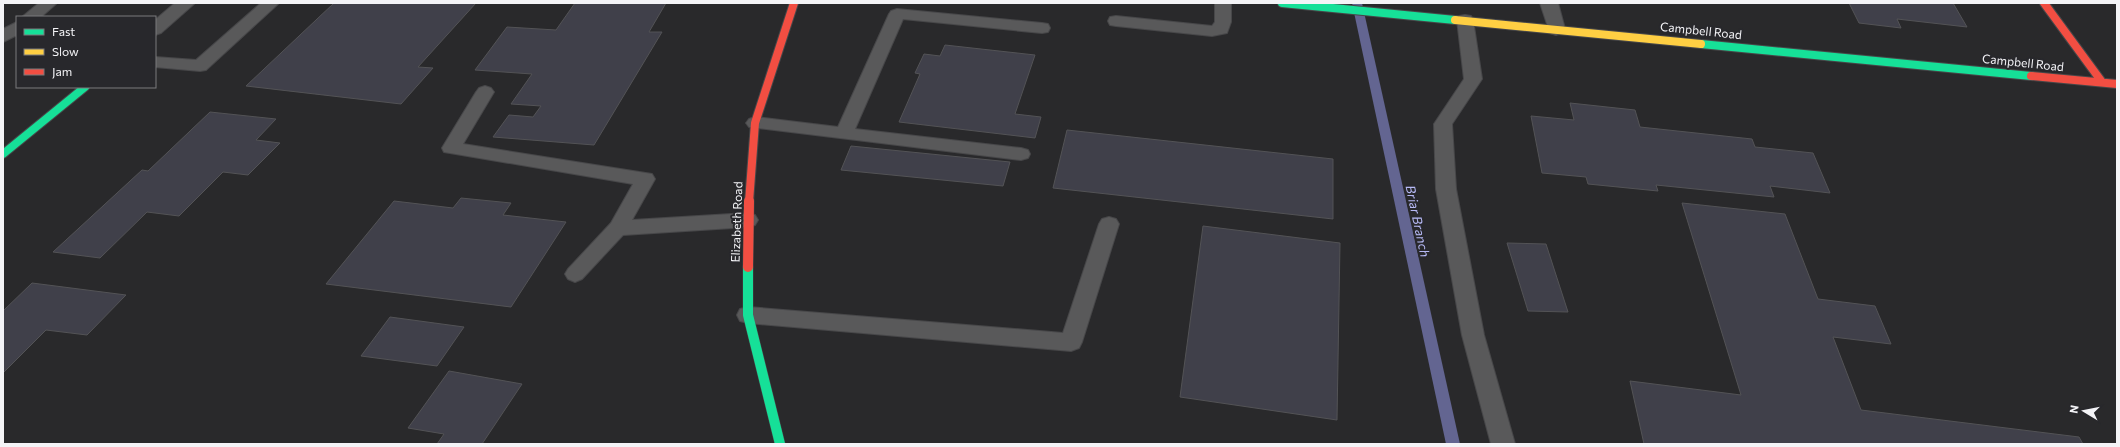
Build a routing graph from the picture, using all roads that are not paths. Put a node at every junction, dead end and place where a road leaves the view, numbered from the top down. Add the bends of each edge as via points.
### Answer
1 (49, 3) edge
2 (186, 3) edge
3 (271, 3) edge
4 (794, 3) edge
5 (954, 3) edge
6 (1223, 3) edge
7 (1282, 3) edge
8 (1549, 3) edge
9 (2044, 3) edge
10 (31, 16) edge
11 (947, 19) junction
12 (1465, 20) junction
13 (1116, 21) dead end
14 (16, 28) edge
15 (156, 28) edge
16 (1042, 28) dead end
17 (1556, 29) junction
18 (3, 38) edge
19 (16, 39) edge
20 (156, 62) edge
21 (2102, 82) junction
22 (2117, 84) edge
23 (84, 88) edge
24 (485, 92) dead end
25 (755, 122) junction
26 (844, 133) junction
27 (3, 154) edge
28 (1021, 154) dead end
29 (748, 220) junction
30 (1109, 224) dead end
31 (618, 228) junction
32 (576, 274) dead end
33 (748, 315) junction
34 (780, 444) edge
35 (1503, 444) edge

1 - 10 lane
2 - 15 street
3 - 20 lane via 200,66
4 - 25 street, Elizabeth Road
5 - 11 lane
6 - 13 lane via 1221,29 1212,31
7 - 12 street, Campbell Road
8 - 17 street
9 - 21 street
11 - 16 lane
11 - 26 lane via 897,14
12 - 17 street, Campbell Road
12 - 35 lane via 1473,79 1444,124 1446,189 1473,335
14 - 18 lane
17 - 21 street, Campbell Road
18 - 19 lane
21 - 22 street, Campbell Road
23 - 27 street
24 - 31 lane via 451,148 645,179
25 - 26 lane
25 - 29 street, Elizabeth Road
26 - 28 lane
29 - 31 lane
29 - 33 street, Elizabeth Road
30 - 33 lane via 1071,342
31 - 32 lane
33 - 34 street, Elizabeth Road

